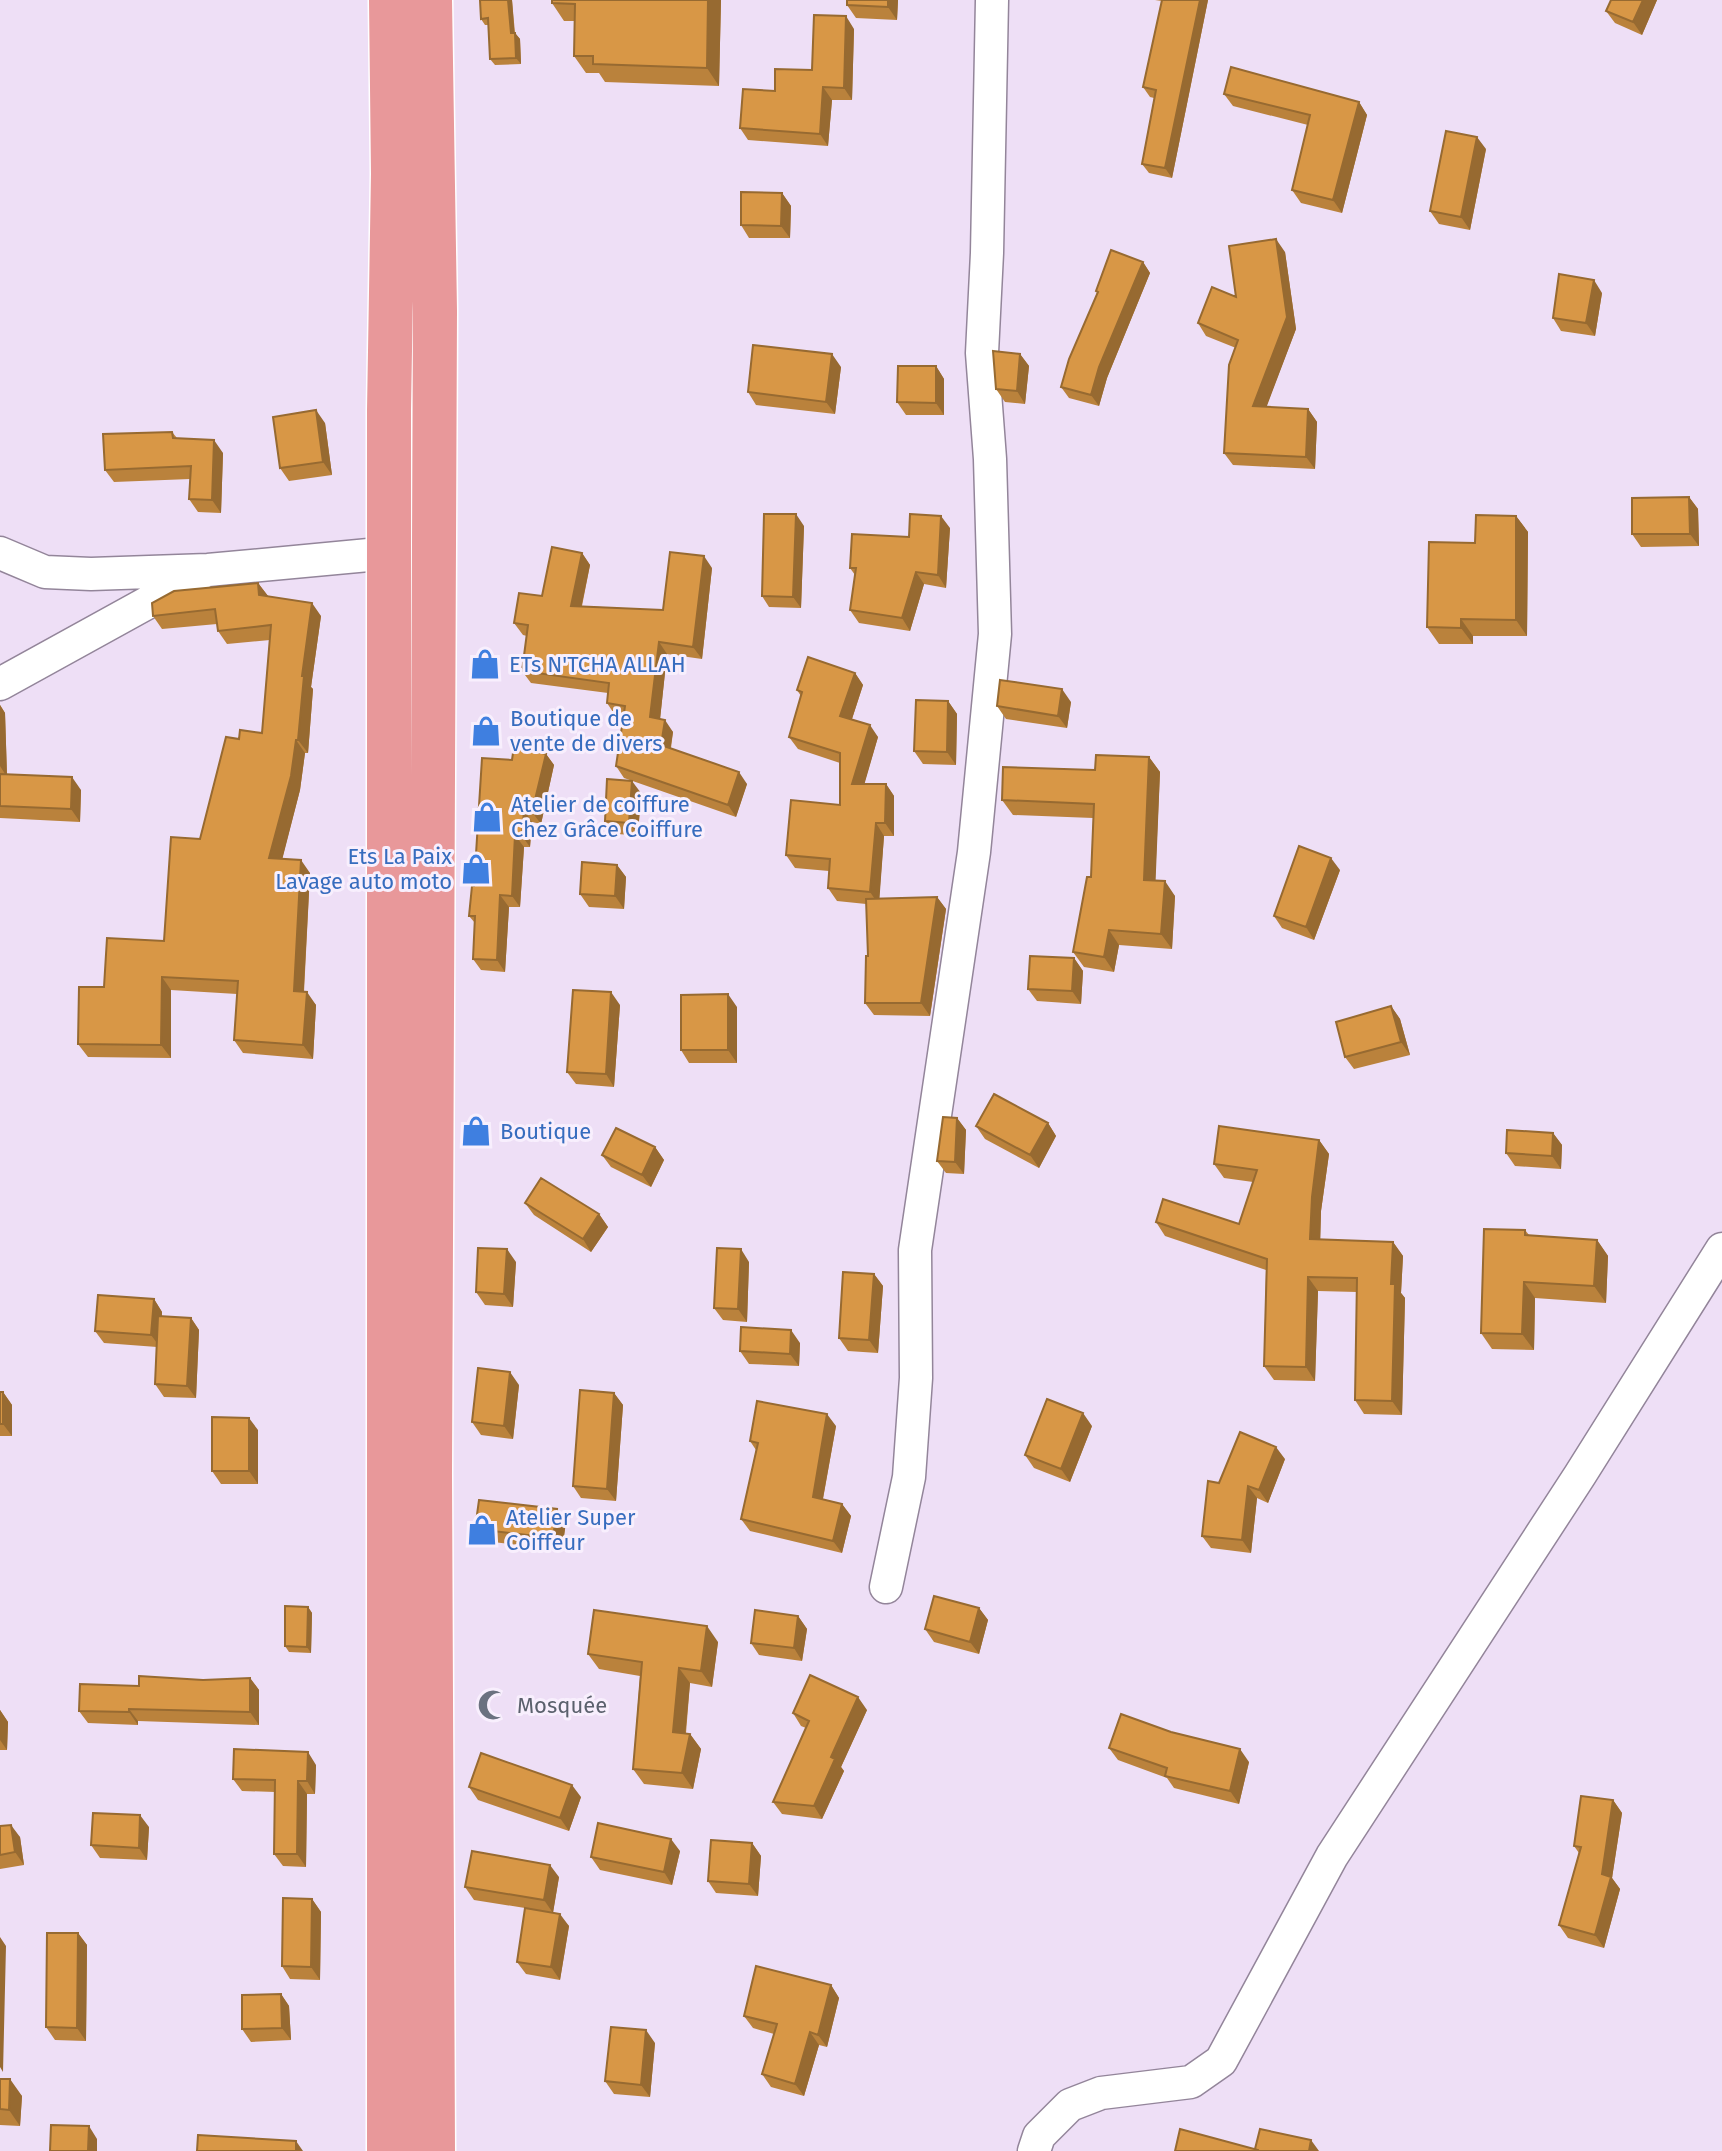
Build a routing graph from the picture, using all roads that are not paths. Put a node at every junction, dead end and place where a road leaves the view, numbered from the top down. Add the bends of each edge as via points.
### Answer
1 (391, 0) edge
2 (430, 0) edge
3 (992, 0) edge
4 (0, 553) edge
5 (390, 553) junction
6 (208, 570) junction
7 (0, 684) edge
8 (1722, 1249) edge
9 (886, 1587) dead end
10 (389, 2151) edge
11 (433, 2151) edge
12 (1034, 2151) edge

1 - 5 main road
2 - 11 main road via 435,311
3 - 9 street via 982,353 995,634 974,852 915,1250 916,1378 909,1477
4 - 6 street via 45,572
5 - 6 street
5 - 10 main road
6 - 7 street
8 - 12 street via 1332,1856 1221,2061 1191,2082 1101,2093 1070,2105 1039,2136

